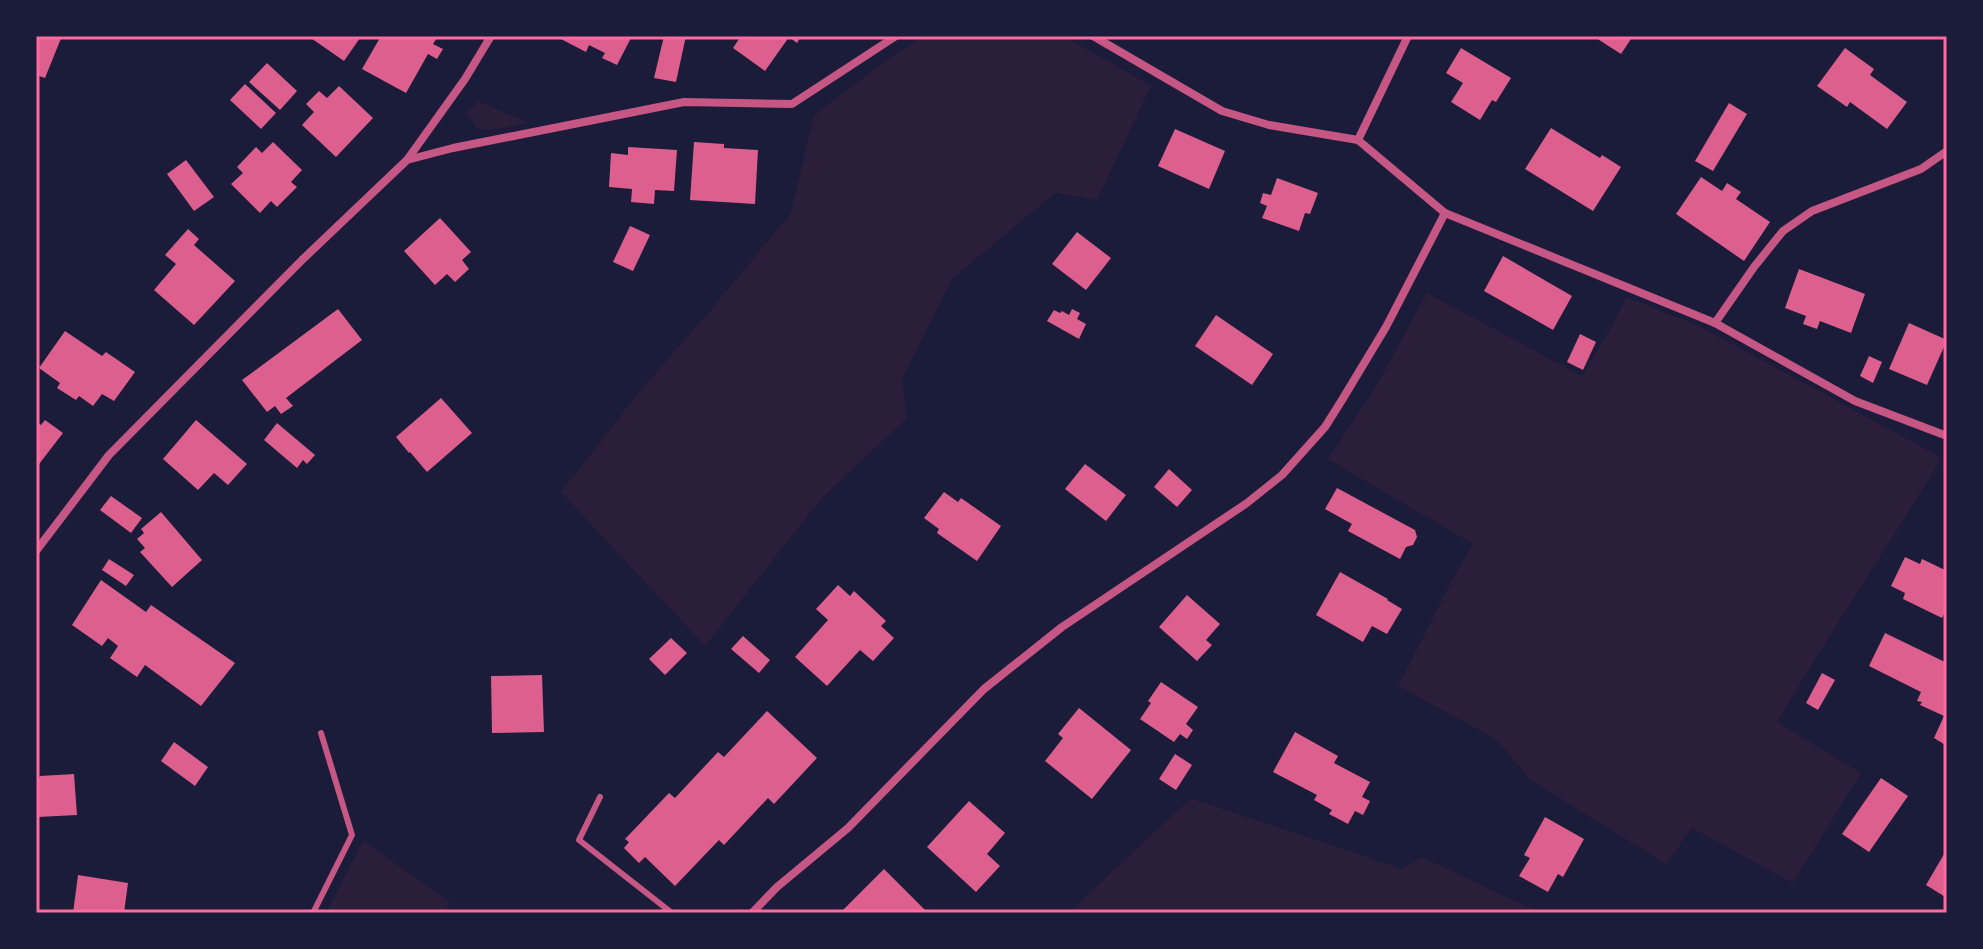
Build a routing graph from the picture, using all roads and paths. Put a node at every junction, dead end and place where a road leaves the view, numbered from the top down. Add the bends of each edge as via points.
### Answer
1 (491, 36) edge
2 (896, 36) edge
3 (1093, 36) edge
4 (1408, 36) edge
5 (1358, 140) junction
6 (1947, 151) edge
7 (407, 160) junction
8 (1445, 213) junction
9 (1715, 323) junction
10 (1947, 436) edge
11 (36, 551) edge
12 (321, 733) dead end
13 (600, 797) dead end
14 (313, 913) edge
15 (672, 913) edge
16 (752, 913) edge

1 - 7 street
2 - 7 street via 792,104 684,102
3 - 5 street via 1222,111
4 - 5 street
5 - 8 street
6 - 9 street via 1921,169 1812,211 1783,231
7 - 11 street via 109,455
8 - 9 street
8 - 16 street via 1342,400 1282,475 1062,627 984,689 848,828
9 - 10 street via 1855,401
12 - 14 lane via 352,835
13 - 15 lane via 579,840

